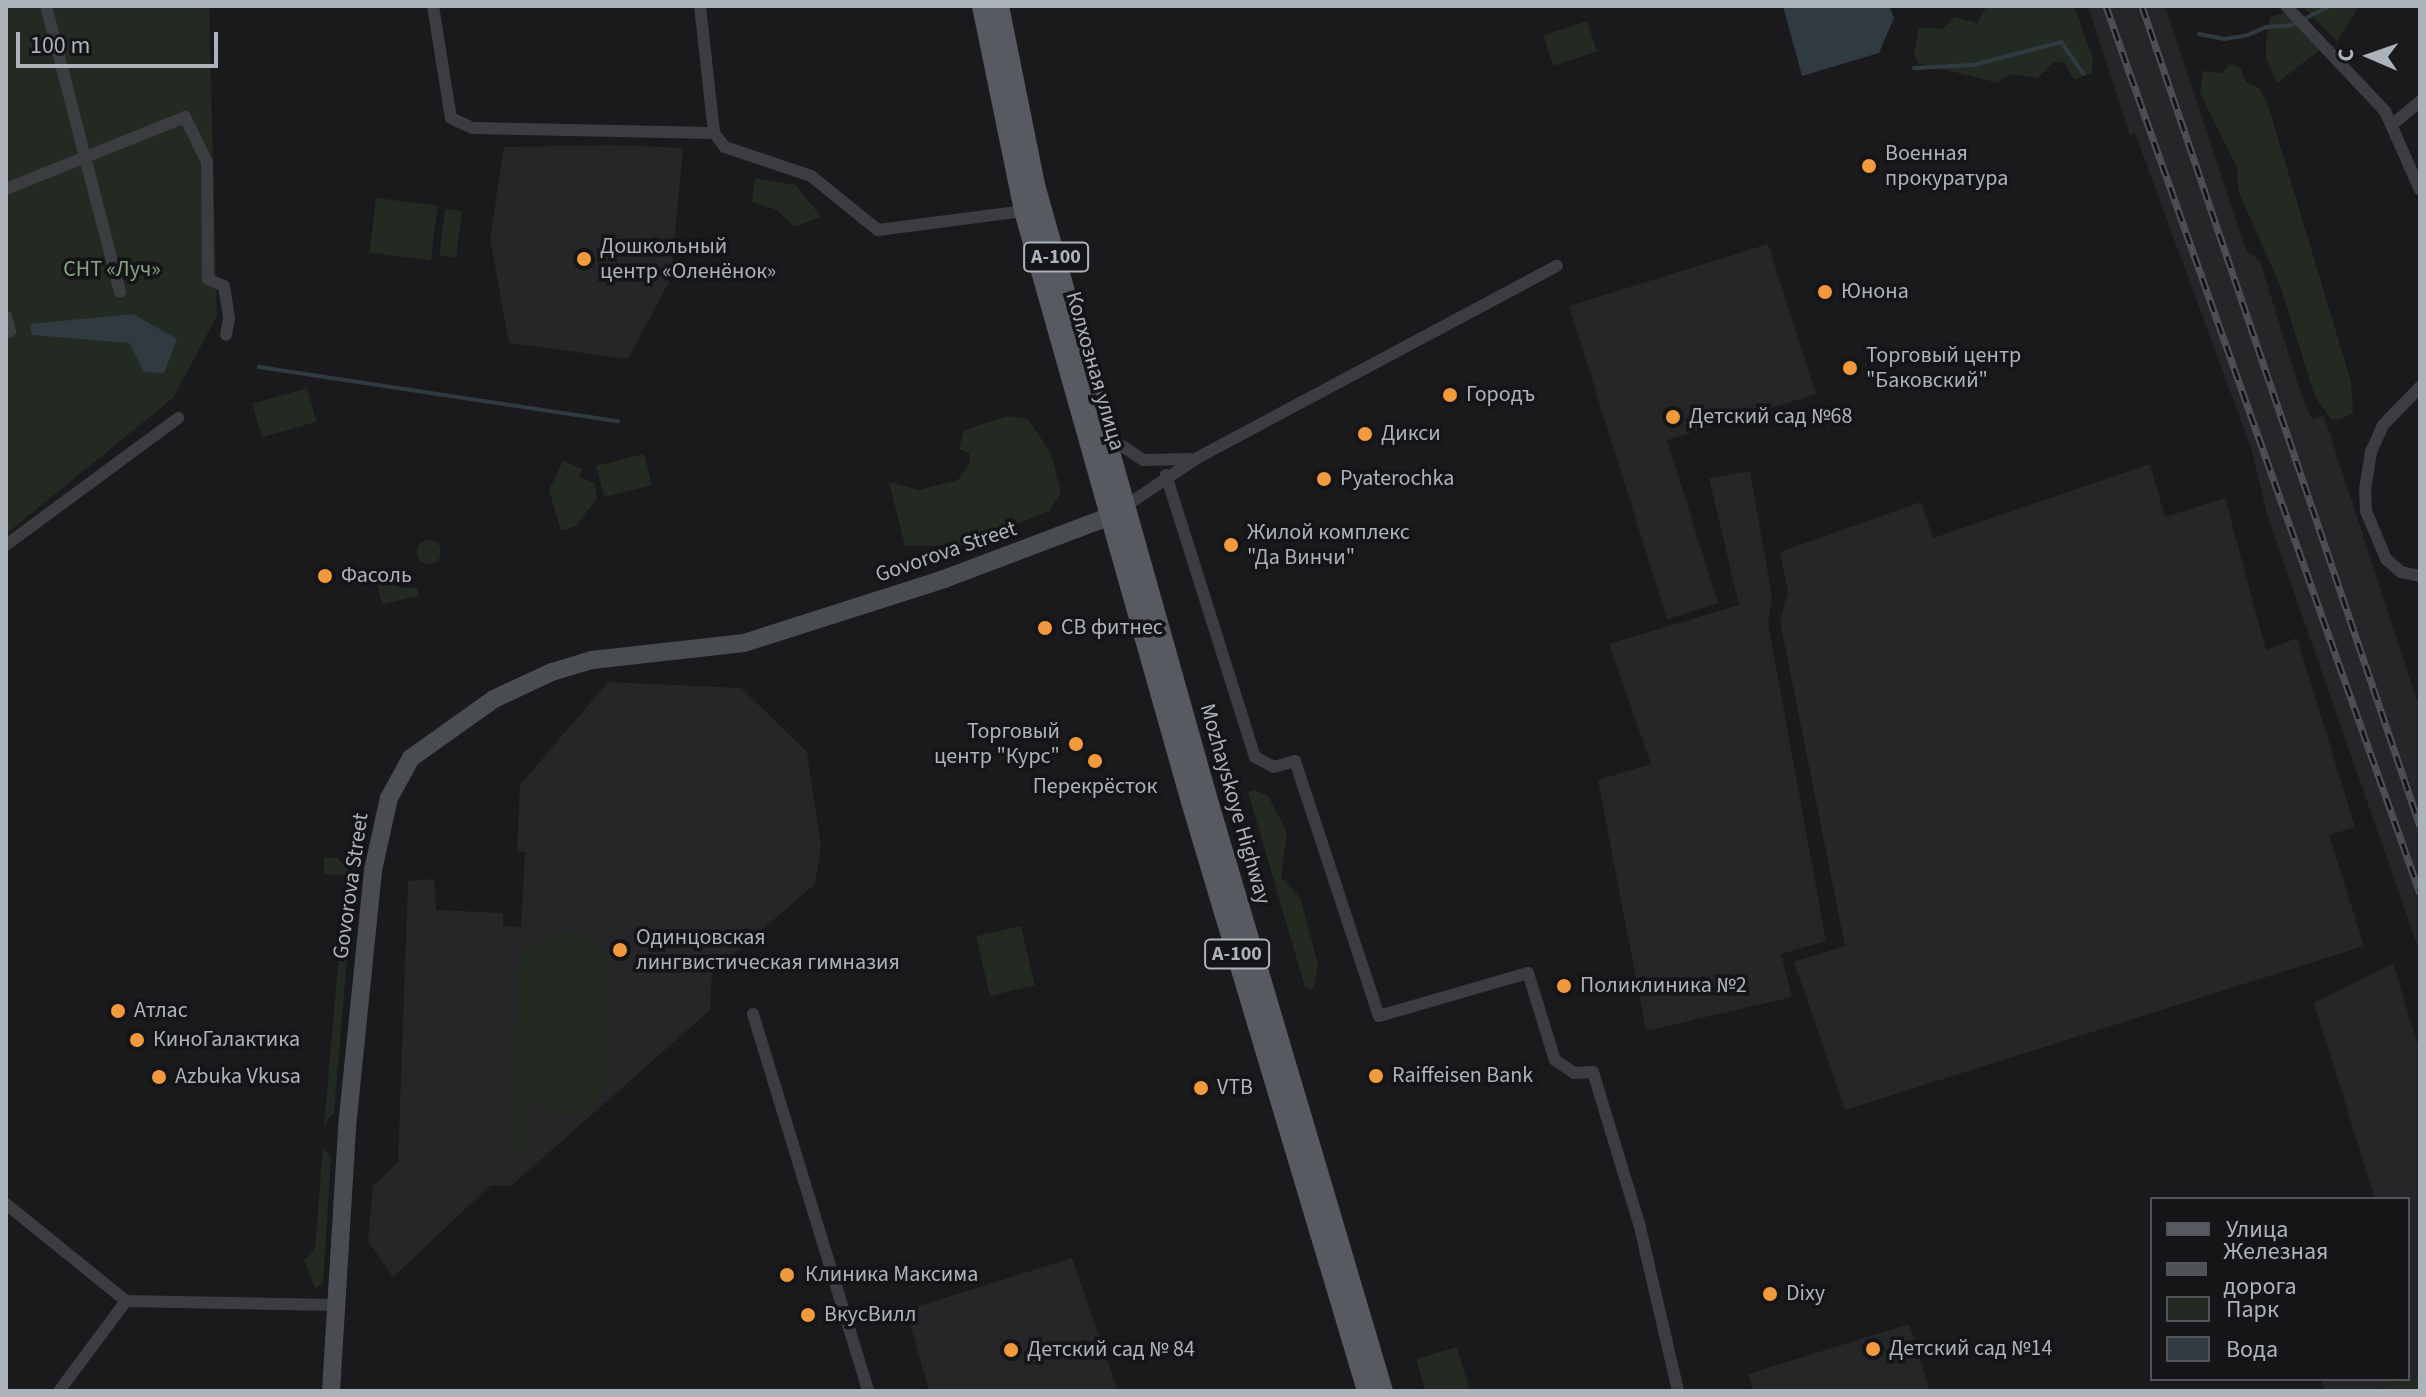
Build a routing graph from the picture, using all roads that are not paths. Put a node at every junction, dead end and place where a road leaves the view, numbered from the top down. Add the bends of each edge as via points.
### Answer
1 (46, 6) edge
2 (433, 6) edge
3 (700, 6) edge
4 (982, 6) edge
5 (999, 6) edge
6 (2286, 6) edge
7 (2420, 101) edge
8 (2393, 124) junction
9 (714, 133) junction
10 (84, 155) junction
11 (6, 189) edge
12 (2420, 190) edge
13 (1024, 211) junction
14 (1557, 266) dead end
15 (120, 292) dead end
16 (6, 317) edge
17 (10, 331) dead end
18 (226, 335) dead end
19 (2420, 387) edge
20 (178, 418) dead end
21 (1109, 437) junction
22 (1197, 458) junction
23 (1166, 475) junction
24 (1119, 510) junction
25 (6, 545) edge
26 (2420, 576) edge
27 (753, 1014) dead end
28 (6, 1204) edge
29 (126, 1301) junction
30 (336, 1305) junction
31 (59, 1391) edge
32 (331, 1391) edge
33 (868, 1391) edge
34 (1367, 1391) edge
35 (1383, 1391) edge
36 (1678, 1391) edge

1 - 10 street
2 - 9 street via 451,118 472,128
3 - 9 street
4 - 13 main road, Колхозная улица / А-100
5 - 21 main road, Колхозная улица / А-100 via 1035,185
6 - 8 street via 2339,57
7 - 8 street
8 - 12 street
9 - 13 street via 725,147 811,176 878,230
10 - 11 street
10 - 15 street
10 - 18 street via 177,116 194,129 207,162 208,279 224,286
13 - 24 main road, Колхозная улица / А-100
14 - 22 street
16 - 17 street
19 - 26 street via 2383,425 2371,452 2365,489 2366,511 2386,559 2401,572
20 - 25 street
21 - 22 street via 1143,460
21 - 24 main road, Колхозная улица / А-100
22 - 23 street
23 - 24 street
23 - 36 street via 1255,757 1274,767 1295,761 1379,1016 1528,973 1555,1060 1574,1073 1593,1072 1639,1223
24 - 30 main road, Govorova Street via 773,635 723,647 592,660 552,672 494,699 411,758 389,798 375,858 349,1103
24 - 34 main road, Mozhayskoye Highway / А-100
24 - 35 main road, Mozhayskoye Highway / А-100
27 - 33 street
28 - 29 street
29 - 30 street
29 - 31 street
30 - 32 main road, Govorova Street

